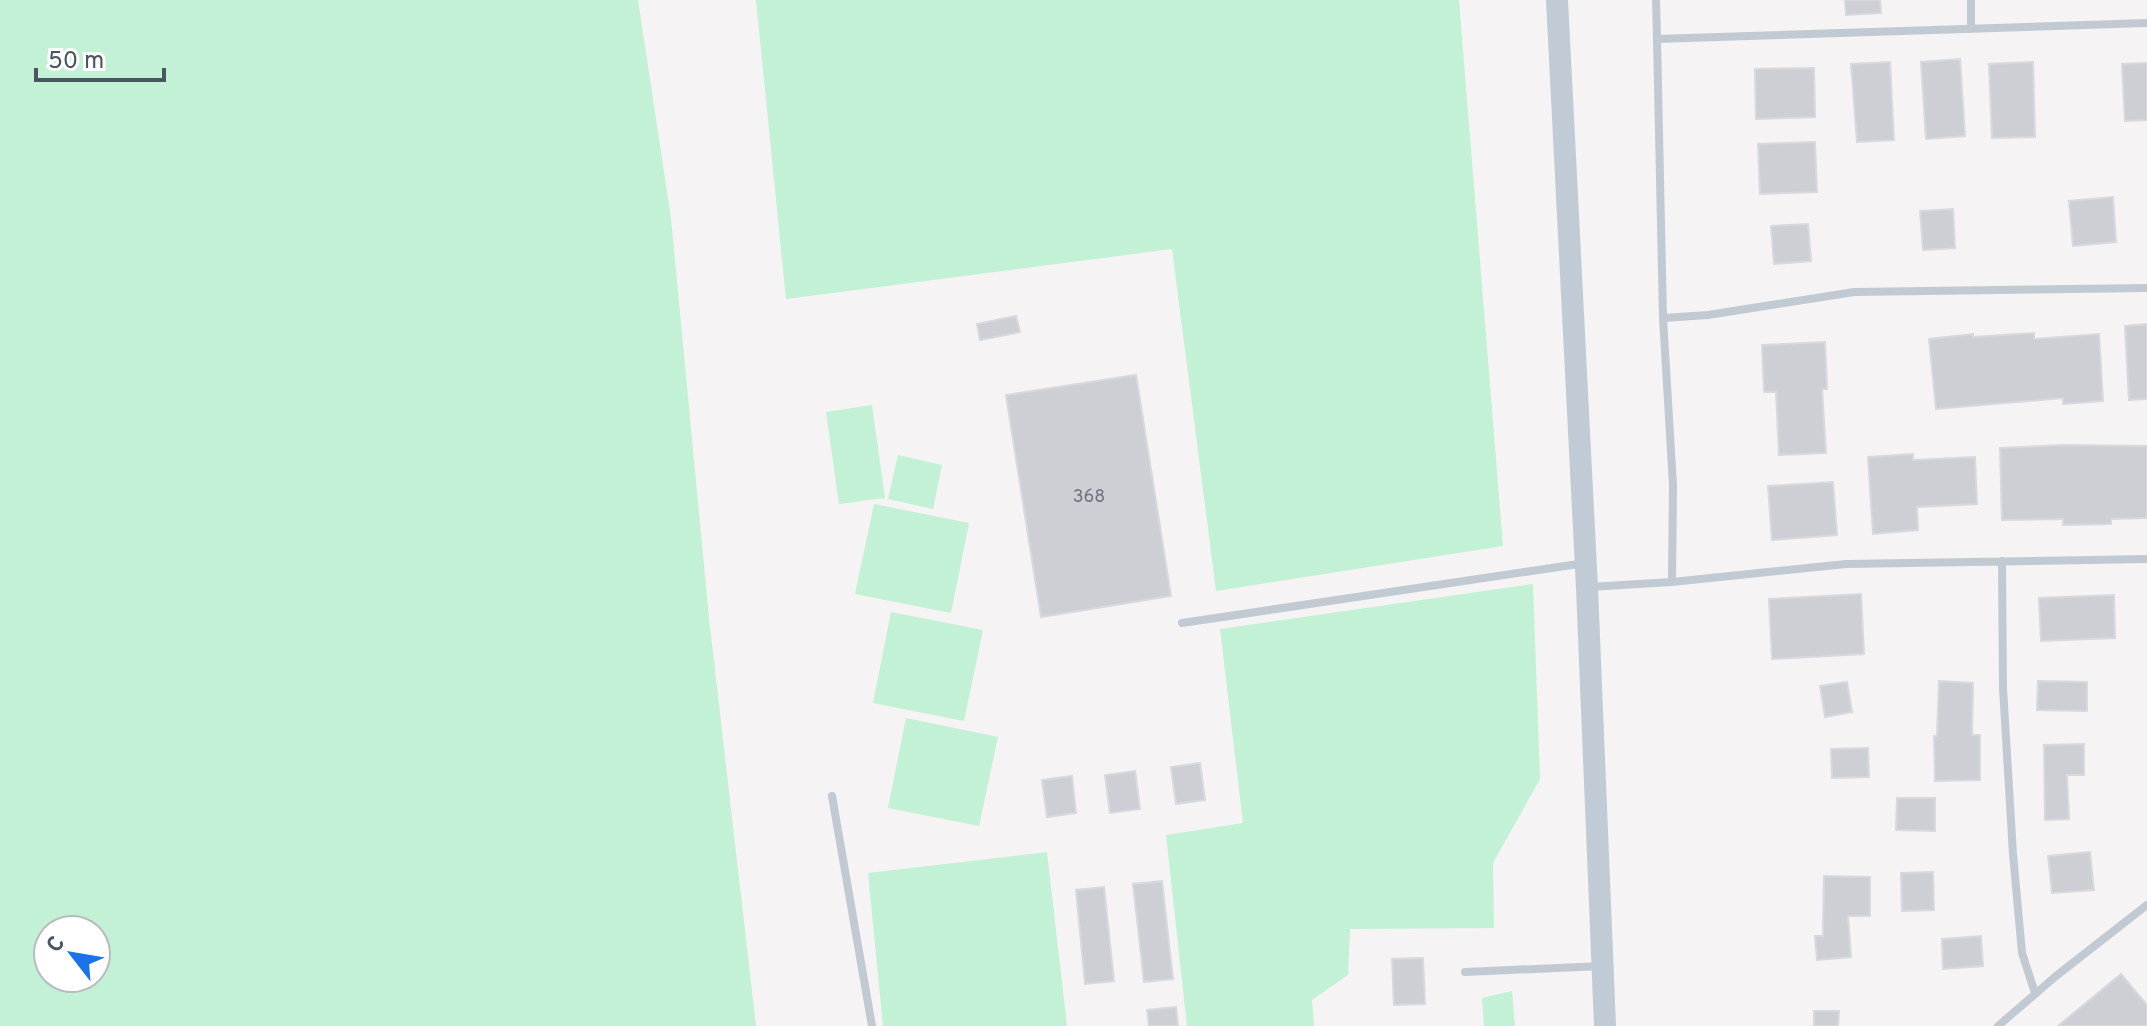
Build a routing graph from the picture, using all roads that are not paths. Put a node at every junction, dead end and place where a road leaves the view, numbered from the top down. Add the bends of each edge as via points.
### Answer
1 (1557, 0) edge
2 (1656, 0) edge
3 (1971, 0) edge
4 (2147, 23) edge
5 (1971, 29) junction
6 (1657, 39) junction
7 (2147, 288) edge
8 (1663, 318) junction
9 (2147, 559) edge
10 (2002, 561) junction
11 (1586, 563) junction
12 (1672, 582) junction
13 (1587, 588) junction
14 (1182, 623) dead end
15 (832, 796) dead end
16 (2147, 905) edge
17 (1603, 966) junction
18 (1465, 972) dead end
19 (2035, 993) junction
20 (872, 1026) edge
21 (1605, 1026) edge
22 (1998, 1026) edge

1 - 11 main road
2 - 6 lane
3 - 5 lane
4 - 5 lane
5 - 6 lane
6 - 8 lane
7 - 8 lane via 1854,292
8 - 12 lane via 1673,485
9 - 10 lane
10 - 12 lane via 1846,564
10 - 19 lane via 2013,854 2022,953
11 - 13 main road
11 - 14 lane
12 - 13 lane
13 - 17 main road
15 - 20 lane
16 - 19 lane
17 - 18 lane
17 - 21 main road
19 - 22 lane

